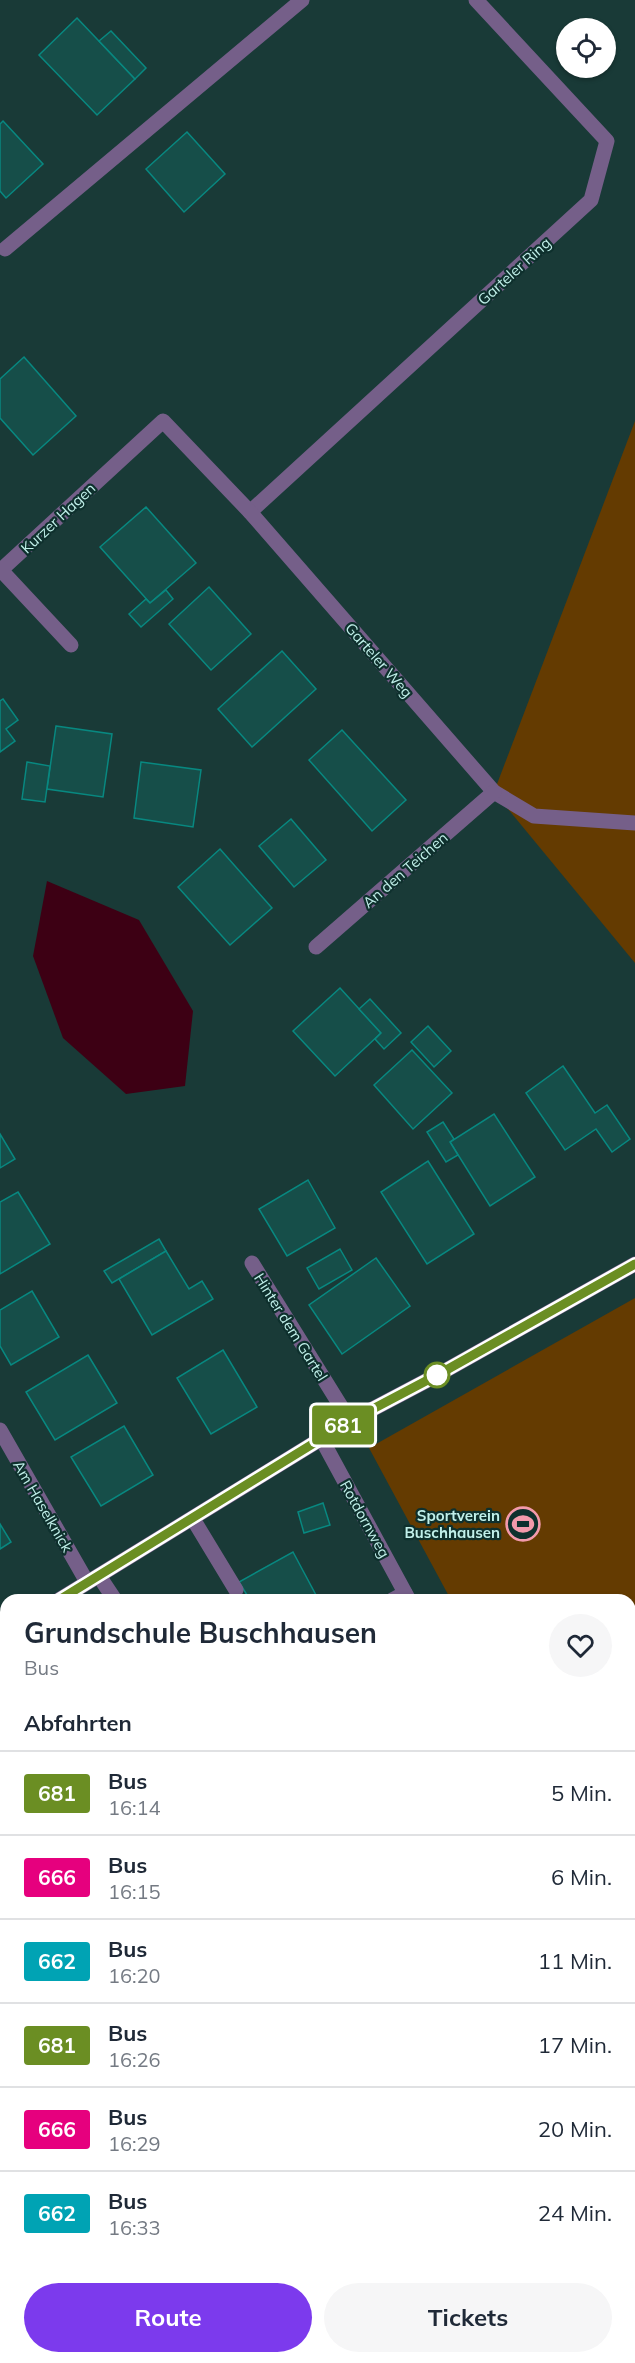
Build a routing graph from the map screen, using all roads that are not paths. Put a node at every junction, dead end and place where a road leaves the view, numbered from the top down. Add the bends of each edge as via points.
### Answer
1 (302, 0) edge
2 (476, 0) edge
3 (5, 249) dead end
4 (163, 421) joint
5 (250, 512) junction
6 (71, 645) dead end
7 (494, 792) junction
8 (635, 823) edge
9 (316, 947) dead end
10 (252, 1263) dead end
11 (635, 1264) edge
12 (350, 1421) junction
13 (0, 1430) edge
14 (321, 1438) junction
15 (193, 1519) junction
16 (93, 1579) junction
17 (236, 1590) dead end
18 (69, 1594) edge
19 (109, 1594) edge
20 (400, 1594) edge

1 - 3 street
2 - 5 street, Garteler Ring via 607,141 591,200
4 - 5 street, Garteler Weg
4 - 6 street, Kurzer Hagen via 2,570
5 - 7 street, Garteler Weg
7 - 8 street, Garteler Weg via 534,816
7 - 9 street, An den Teichen
10 - 12 street, Hinter dem Gartel
11 - 12 street
12 - 14 street
13 - 16 street, Am Haselknick
14 - 15 street
14 - 20 street, Rotdornweg
15 - 16 street
15 - 17 street
16 - 18 street
16 - 19 street, Am Haselknick

